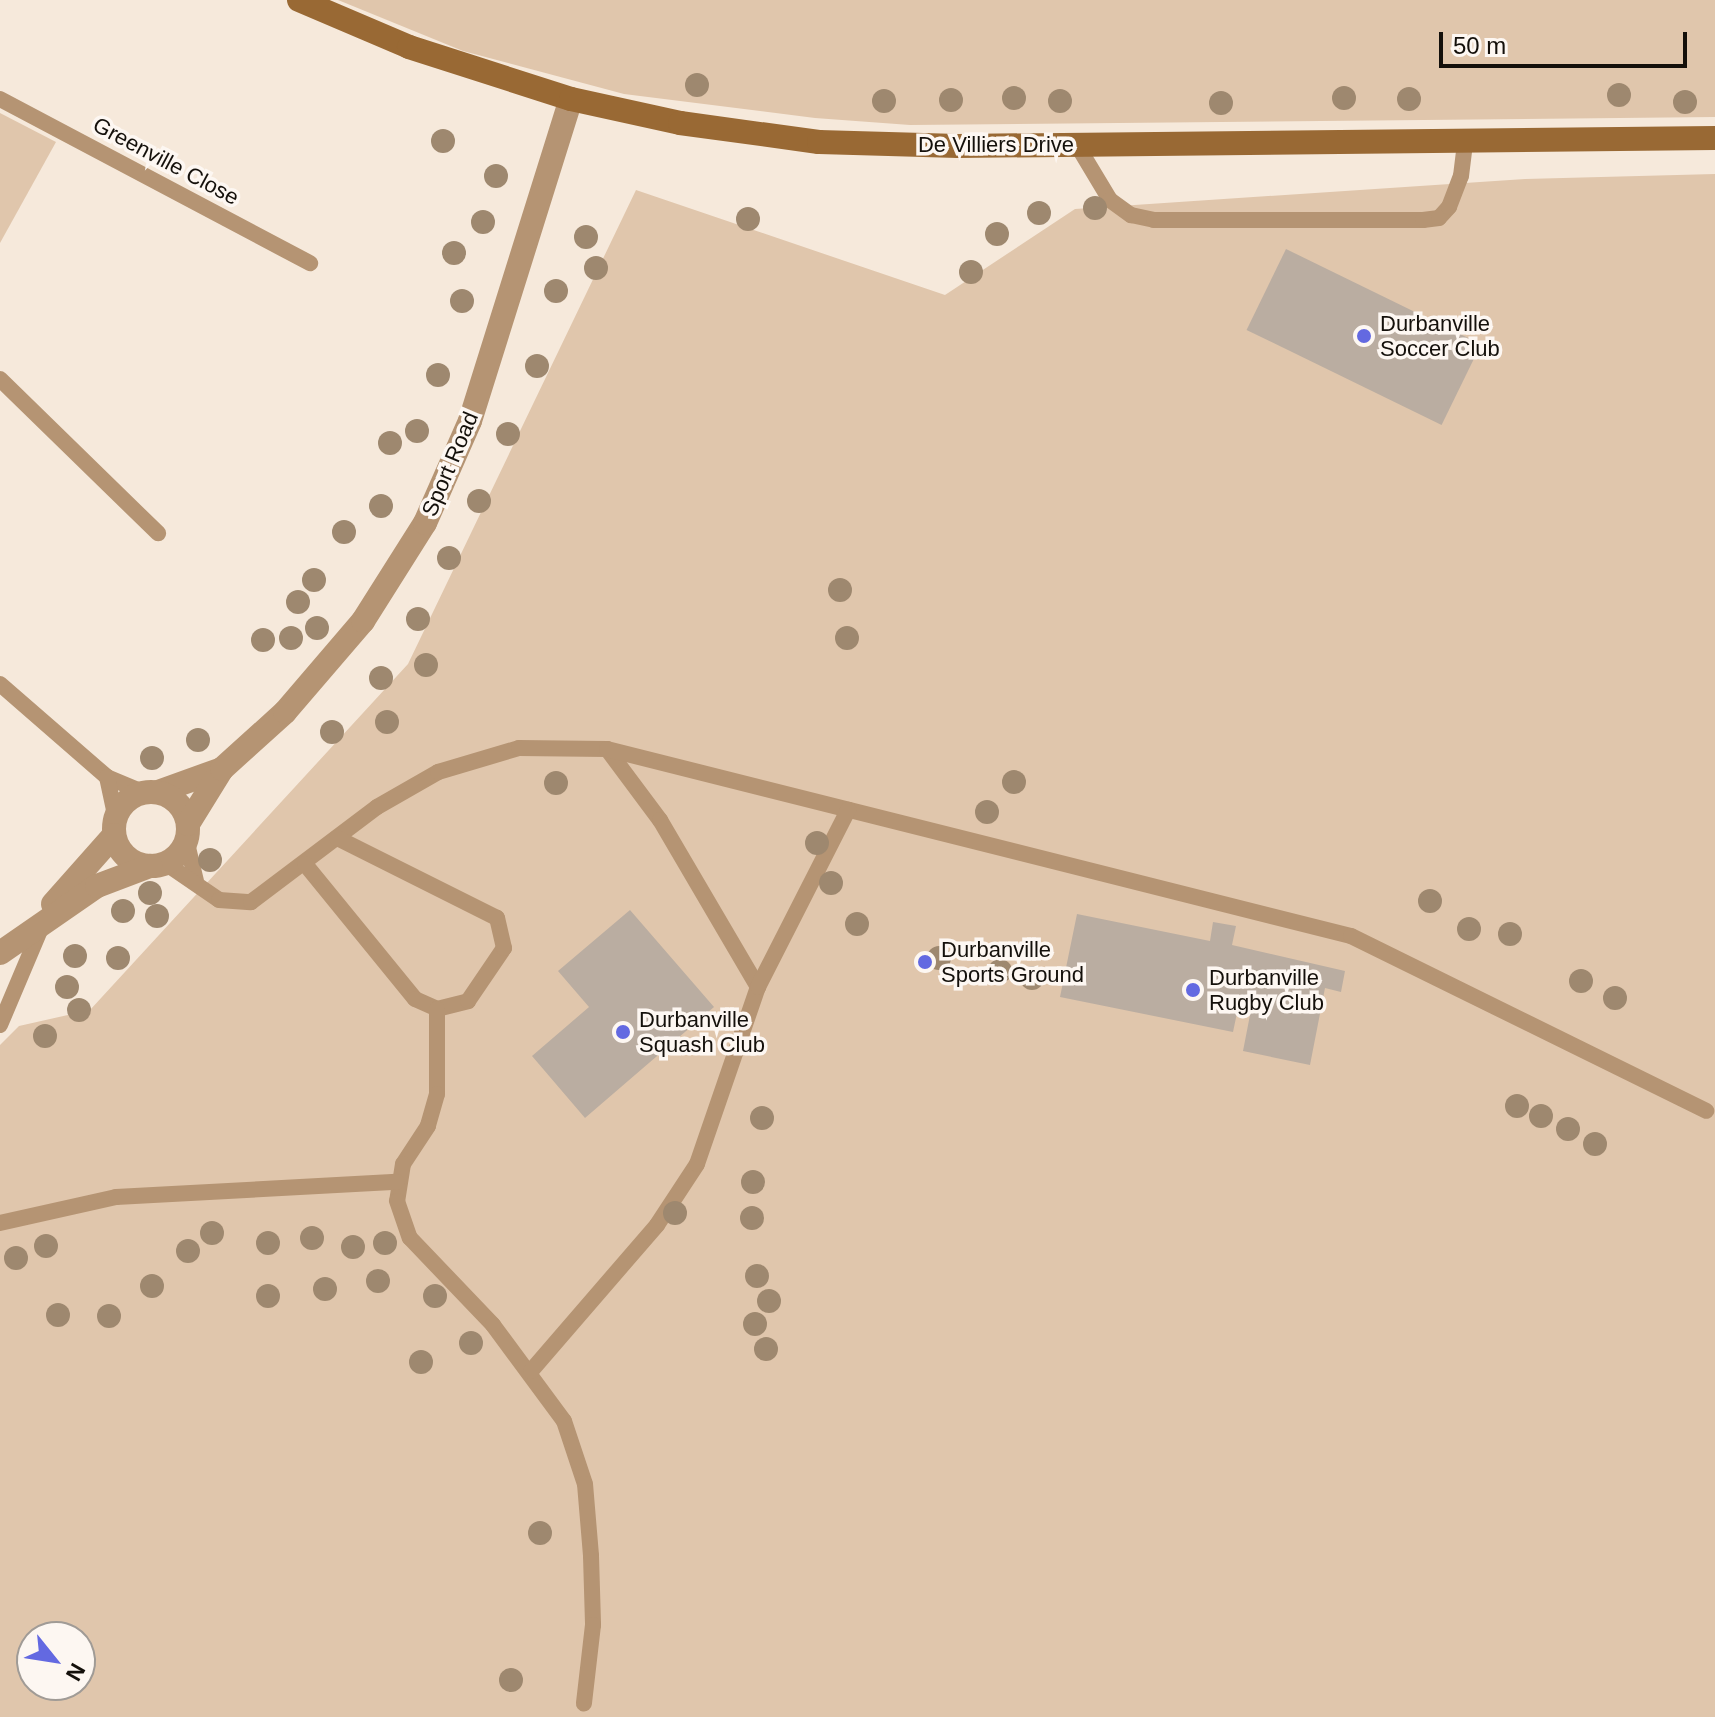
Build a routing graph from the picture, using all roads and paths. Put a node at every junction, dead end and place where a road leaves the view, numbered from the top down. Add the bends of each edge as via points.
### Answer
1 (299, 0) edge
2 (0, 99) edge
3 (571, 99) junction
4 (1715, 138) edge
5 (1465, 144) junction
6 (1077, 145) junction
7 (310, 263) dead end
8 (0, 379) edge
9 (158, 533) dead end
10 (0, 684) edge
11 (607, 749) junction
12 (222, 769) junction
13 (107, 777) junction
14 (151, 792) junction
15 (848, 810) junction
16 (115, 826) junction
17 (187, 832) junction
18 (337, 838) junction
19 (158, 864) junction
20 (305, 864) junction
21 (196, 881) junction
22 (42, 920) junction
23 (0, 953) edge
24 (758, 987) junction
25 (437, 1009) junction
26 (0, 1025) edge
27 (1706, 1111) dead end
28 (397, 1182) junction
29 (0, 1223) edge
30 (531, 1371) junction
31 (584, 1703) dead end

1 - 3 street, De Villiers Drive via 409,47
2 - 7 lane, Greenville Close
3 - 6 street, De Villiers Drive via 694,125 819,142
3 - 12 street, Sport Road via 470,421 425,523 372,608 326,668
4 - 5 street, De Villiers Drive
5 - 6 street, De Villiers Drive
5 - 6 lane via 1449,207 1439,218 1423,220 1154,220 1131,215 1110,200
8 - 9 lane
10 - 13 lane
11 - 15 lane
11 - 18 lane via 545,746 471,758 407,788
11 - 24 lane via 660,820
12 - 14 street, Sport Road
12 - 17 street, Sport Road
13 - 14 lane
13 - 16 lane
14 - 16 street via 126,801
14 - 17 street via 183,810
15 - 24 lane
15 - 27 lane via 1351,936
16 - 19 street via 121,852
16 - 22 street
17 - 19 street
17 - 21 lane
18 - 20 lane
18 - 25 lane via 491,913 502,924 504,948 474,996 454,1008
19 - 21 lane
19 - 22 street via 97,886
20 - 21 lane via 262,897 240,904 219,900
20 - 25 lane via 415,999
22 - 23 street
22 - 26 lane
24 - 30 lane via 697,1164 657,1225
25 - 28 lane via 437,1094 428,1126
28 - 29 lane via 116,1197
28 - 30 lane via 397,1201 410,1238
30 - 31 lane via 564,1421 585,1484 593,1625

